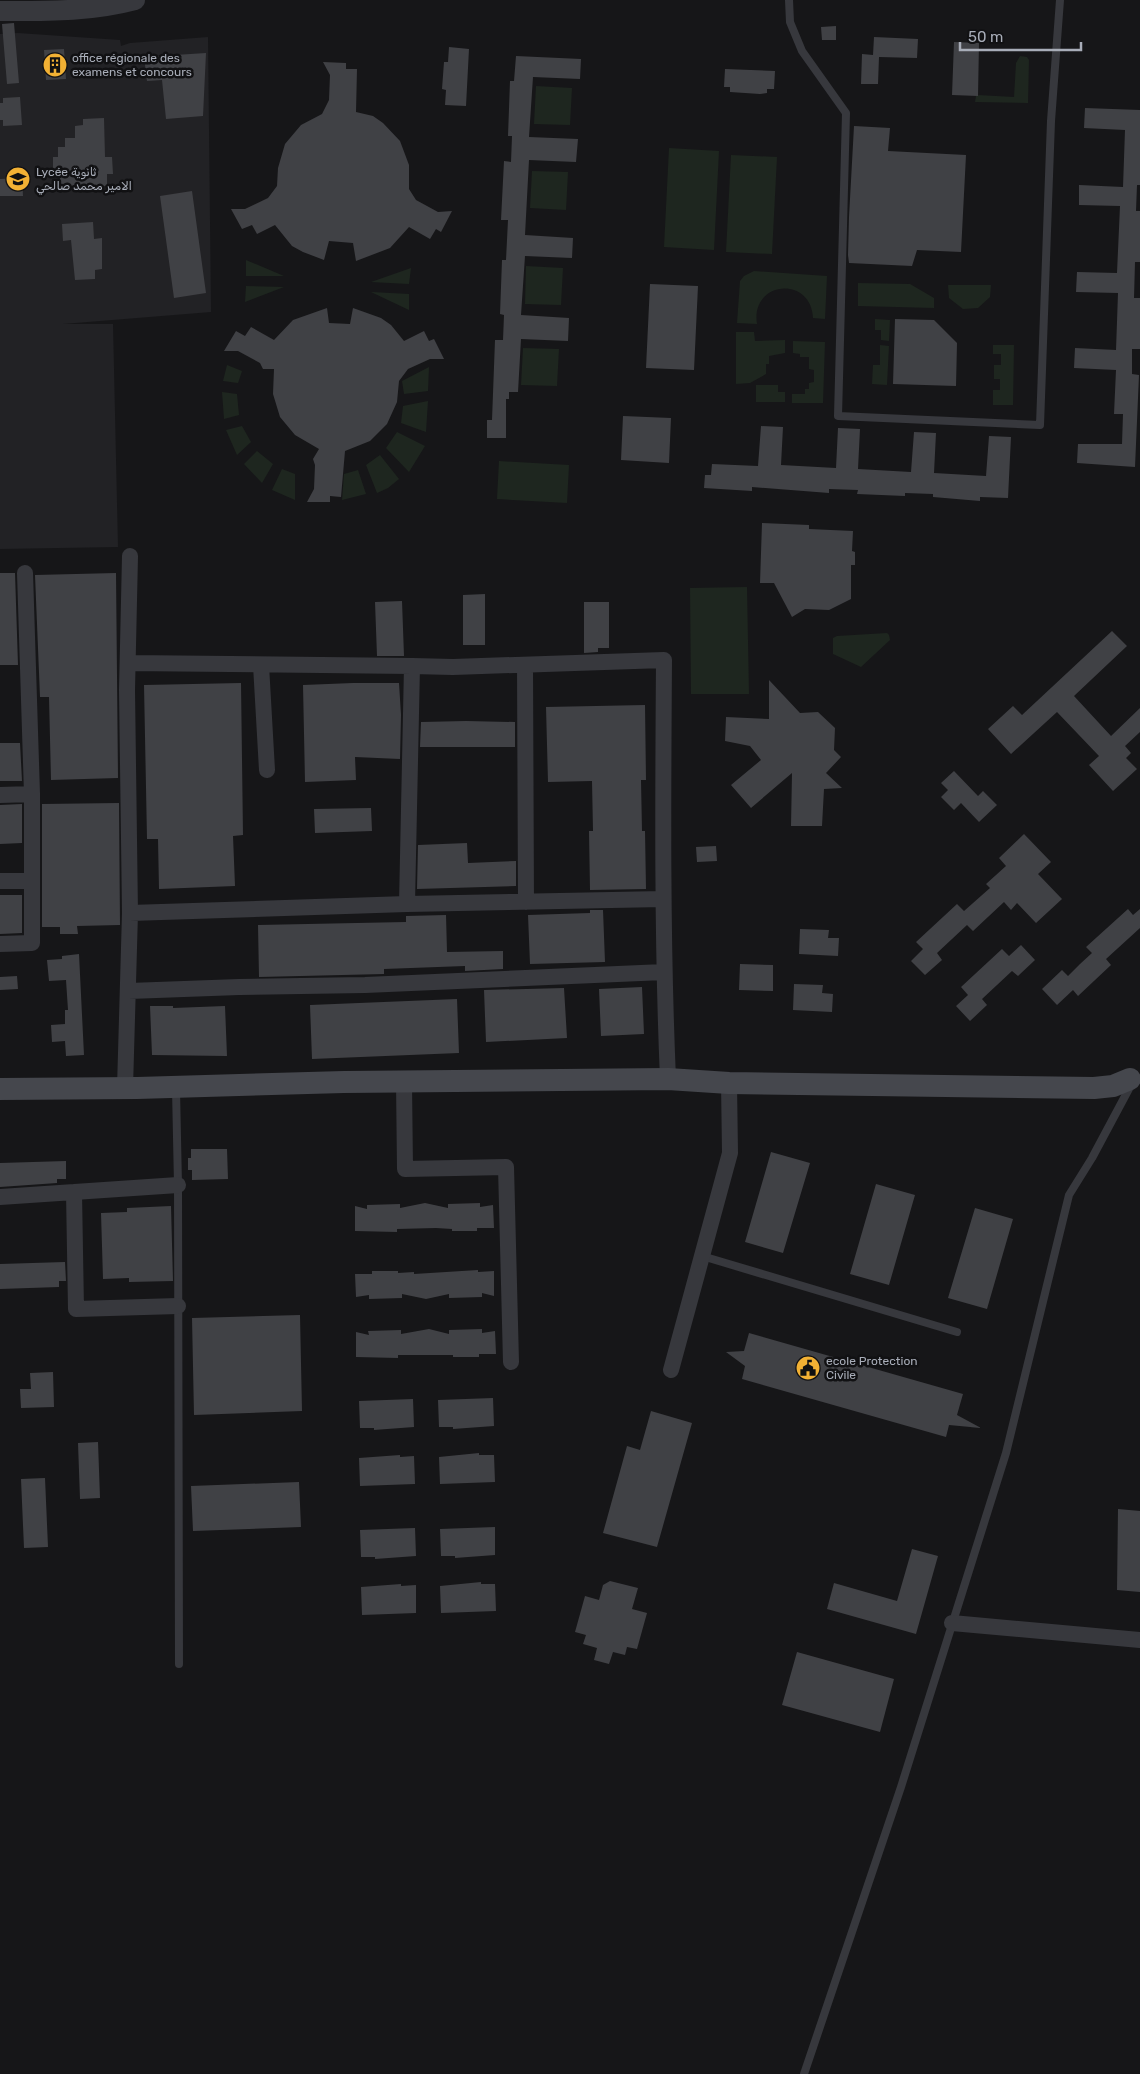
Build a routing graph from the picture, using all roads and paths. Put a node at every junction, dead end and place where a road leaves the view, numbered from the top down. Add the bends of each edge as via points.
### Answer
1 (135, 0) edge
2 (789, 0) edge
3 (1060, 0) edge
4 (0, 11) edge
5 (130, 556) dead end
6 (25, 573) dead end
7 (128, 663) junction
8 (261, 665) junction
9 (525, 665) junction
10 (412, 666) junction
11 (267, 770) dead end
12 (32, 794) junction
13 (0, 795) edge
14 (0, 881) edge
15 (32, 881) junction
16 (663, 899) junction
17 (526, 902) junction
18 (407, 904) junction
19 (130, 913) junction
20 (0, 944) edge
21 (664, 972) junction
22 (128, 991) junction
23 (1135, 1078) edge
24 (668, 1079) junction
25 (404, 1082) junction
26 (729, 1083) junction
27 (176, 1087) junction
28 (0, 1088) edge
29 (125, 1088) junction
30 (178, 1185) junction
31 (74, 1192) junction
32 (0, 1196) edge
33 (702, 1256) junction
34 (178, 1306) junction
35 (957, 1332) dead end
36 (511, 1362) dead end
37 (671, 1370) dead end
38 (952, 1623) junction
39 (1140, 1640) edge
40 (179, 1664) dead end
41 (804, 2074) edge

1 - 4 street via 61,12
2 - 3 lane via 790,22 802,51 846,113 838,416 1040,425 1051,121
5 - 7 street
6 - 12 street
7 - 8 street
7 - 19 street
8 - 10 street
8 - 11 street
9 - 10 street
9 - 16 street via 664,660
9 - 17 street
10 - 18 street
12 - 13 street
12 - 15 street
14 - 15 street
15 - 20 street via 32,943
16 - 17 street
16 - 21 street
17 - 18 street
18 - 19 street
19 - 22 street
21 - 22 street
21 - 24 street
22 - 29 street
23 - 26 main road via 1113,1086 1086,1088
23 - 38 lane via 1069,1195 1006,1453
24 - 25 main road
24 - 26 main road
25 - 27 main road
25 - 36 street via 405,1169 506,1167
26 - 33 street via 730,1153
27 - 29 main road
27 - 30 lane
28 - 29 main road
30 - 31 street
30 - 34 lane
31 - 32 street
31 - 34 street via 76,1309
33 - 35 lane
33 - 37 street
34 - 40 lane
38 - 39 street
38 - 41 lane

